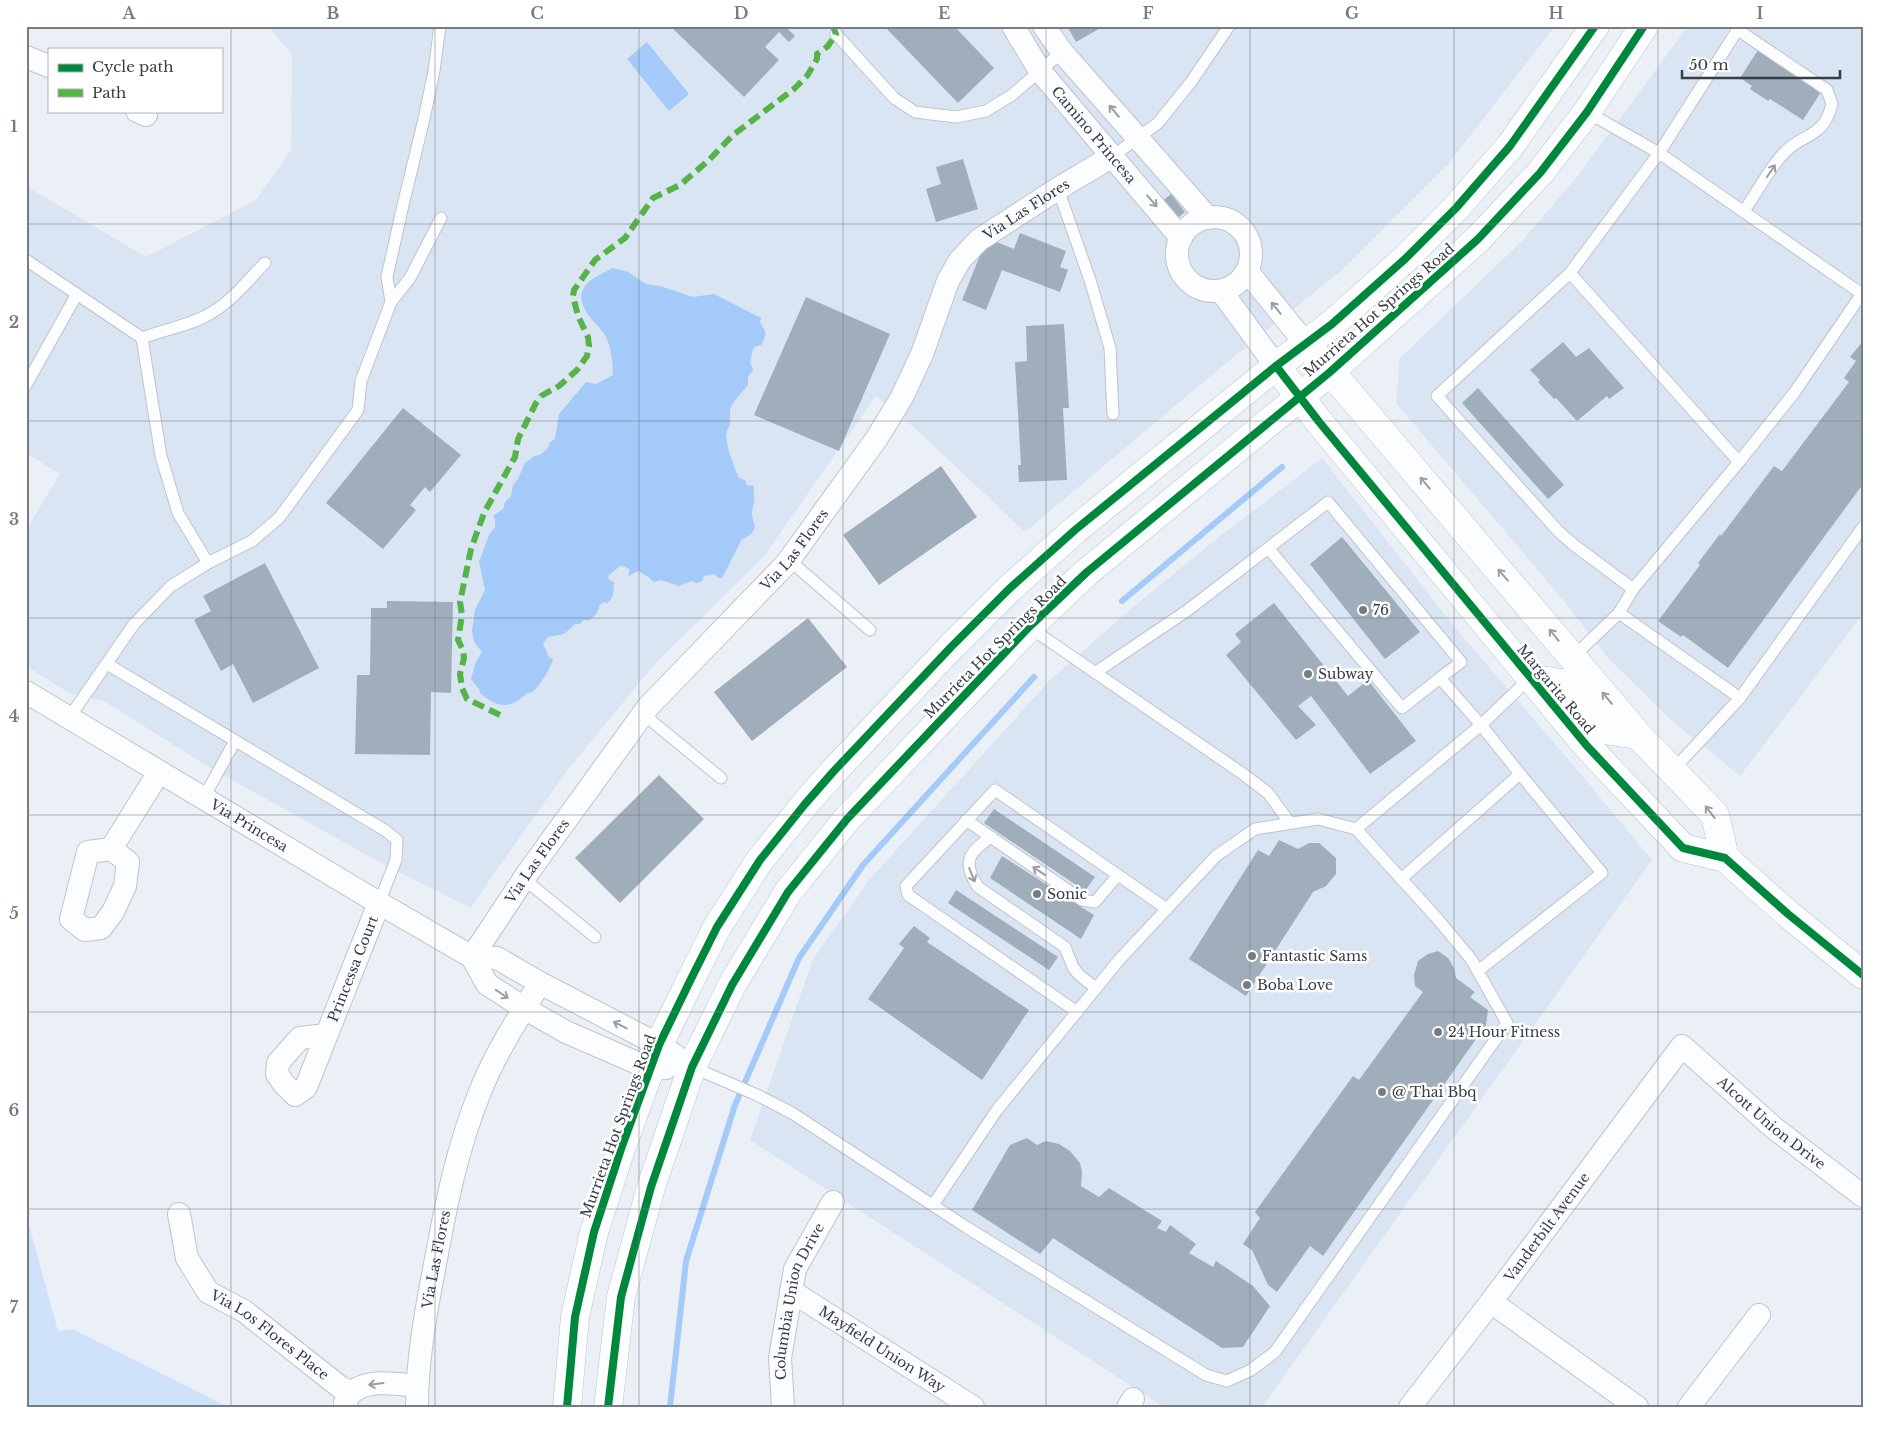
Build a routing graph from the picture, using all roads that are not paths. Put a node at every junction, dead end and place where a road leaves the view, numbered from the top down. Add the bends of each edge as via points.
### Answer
1 (440, 26) edge
2 (1013, 26) edge
3 (1044, 26) edge
4 (1229, 26) edge
5 (1595, 26) edge
6 (1644, 26) edge
7 (1739, 28) edge
8 (836, 34) dead end
9 (1062, 52) junction
10 (26, 57) edge
11 (48, 66) edge
12 (1040, 71) junction
13 (1587, 112) junction
14 (1137, 138) junction
15 (1658, 153) junction
16 (1113, 156) junction
17 (1058, 189) junction
18 (1744, 212) junction
19 (441, 218) dead end
20 (1208, 218) junction
21 (1181, 238) junction
22 (26, 260) edge
23 (265, 262) dead end
24 (1247, 271) junction
25 (1570, 273) junction
26 (1220, 291) junction
27 (1862, 293) edge
28 (77, 294) junction
29 (392, 302) junction
30 (142, 338) junction
31 (1306, 344) junction
32 (1276, 366) junction
33 (1330, 372) junction
34 (26, 385) edge
35 (1300, 396) junction
36 (1112, 414) dead end
37 (1740, 462) junction
38 (1863, 528) edge
39 (1269, 549) junction
40 (789, 560) junction
41 (208, 563) junction
42 (1633, 589) junction
43 (1619, 613) junction
44 (1029, 627) junction
45 (870, 630) dead end
46 (1572, 658) junction
47 (107, 664) junction
48 (1096, 672) junction
49 (1440, 678) junction
50 (1530, 678) junction
51 (26, 692) edge
52 (1740, 698) junction
53 (644, 714) junction
54 (69, 718) junction
55 (1482, 725) junction
56 (1638, 735) junction
57 (235, 741) junction
58 (1672, 771) junction
59 (159, 772) junction
60 (1520, 774) junction
61 (721, 778) dead end
62 (204, 799) junction
63 (966, 820) junction
64 (1290, 823) junction
65 (1356, 829) junction
66 (991, 837) junction
67 (111, 849) dead end
68 (1725, 858) junction
69 (1118, 874) junction
70 (524, 878) junction
71 (1401, 879) junction
72 (379, 903) junction
73 (1167, 908) junction
74 (595, 937) dead end
75 (472, 957) junction
76 (1478, 971) junction
77 (1863, 975) edge
78 (540, 983) junction
79 (1096, 988) junction
80 (524, 1008) junction
81 (1077, 1012) junction
82 (326, 1035) dead end
83 (1682, 1046) joint
84 (655, 1057) junction
85 (692, 1067) junction
86 (1863, 1196) edge
87 (833, 1202) dead end
88 (934, 1205) junction
89 (179, 1214) dead end
90 (791, 1291) junction
91 (1491, 1302) junction
92 (1759, 1315) dead end
93 (417, 1396) edge
94 (349, 1400) edge
95 (567, 1407) edge
96 (608, 1407) edge
97 (783, 1407) edge
98 (973, 1407) edge
99 (1410, 1407) edge
100 (1637, 1407) edge
101 (1689, 1407) edge

1 - 29 lane via 424,119 387,277
2 - 12 street, Camino Princesa
3 - 9 street
4 - 14 lane via 1158,123
5 - 31 main road, Murrieta Hot Springs Road via 1510,146 1456,208 1405,259
6 - 13 main road, Murrieta Hot Springs Road
7 - 15 lane
18 -> 7 lane via 1783,154 1826,124 1832,104 1827,90
8 - 12 lane via 894,98 915,112 956,117 986,111 1012,95
9 - 12 lane
14 -> 9 street
10 - 11 street
12 - 16 street, Camino Princesa
13 - 15 lane
13 - 33 main road, Murrieta Hot Springs Road via 1540,173 1478,239
14 - 16 lane
14 - 20 street
15 - 18 lane
15 - 25 lane
16 - 17 street, Via Las Flores
16 -> 21 street, Camino Princesa
17 - 36 lane via 1110,348
17 - 40 street, Via Las Flores via 978,240 960,260 948,280 922,354 902,397 877,438
18 - 27 lane
19 - 29 lane via 410,278
20 - 21 street via 1197,222
20 - 24 street via 1231,221 1240,228 1250,248
21 - 26 street via 1178,261 1185,276 1198,288
22 - 28 lane
23 - 30 lane via 212,313
24 - 26 street via 1231,287
31 -> 24 street
25 - 37 lane
25 - 42 lane via 1436,396 1559,532
26 - 32 street
27 - 37 lane via 1794,394
28 - 30 lane
28 - 34 lane
29 - 41 lane via 361,381 358,410 279,518 252,541
30 - 41 lane via 161,456 178,513
31 - 32 main road, Murrieta Hot Springs Road
31 - 33 main road
32 - 35 main road, Margarita Road
32 - 84 main road, Murrieta Hot Springs Road via 1075,530 1009,589 804,804 760,860 717,927
33 - 35 main road, Murrieta Hot Springs Road
46 -> 33 main road
35 - 44 main road, Murrieta Hot Springs Road via 1087,572
35 - 50 main road, Margarita Road
37 - 42 lane
38 - 52 lane
39 - 48 lane via 1188,610
39 - 49 lane via 1402,708
39 - 49 lane via 1328,502 1461,662
40 - 45 lane
40 - 53 street, Via Las Flores
41 - 47 lane via 171,586 134,624
42 - 43 lane
43 - 46 lane
43 - 52 lane
44 - 48 lane
44 - 85 main road, Murrieta Hot Springs Road via 847,819 788,892 732,985
56 -> 46 main road
47 - 54 lane
47 - 57 lane
48 - 64 lane via 1268,793
49 - 55 lane
50 - 55 lane
50 - 56 main road via 1561,683 1610,732
50 - 68 main road, Margarita Road via 1587,746 1683,848
51 - 54 street, Via Princesa
52 - 58 lane
53 - 61 lane
53 - 70 street, Via Las Flores
54 - 59 street, Via Princesa
55 - 60 lane
55 - 65 lane
56 - 58 main road
57 - 62 lane
57 - 72 lane via 397,840 396,860
68 -> 58 main road via 1715,815
59 - 62 street, Via Princesa
59 - 67 street
60 - 71 lane
60 - 76 lane via 1602,873
62 - 72 street, Via Princesa
63 - 66 lane
63 - 69 lane via 994,790
63 - 81 lane via 906,886 908,895
64 - 65 lane via 1318,819
64 - 73 lane via 1255,829 1216,856
65 - 71 lane
69 -> 66 lane via 1095,902 1082,900
66 -> 79 lane via 976,848 969,860 969,873 978,887 1065,947 1079,975
68 - 77 main road, Margarita Road
69 - 73 lane
70 - 74 lane
70 - 75 street, Via Las Flores
71 - 76 lane
72 - 75 street, Via Princesa
72 - 82 street, Princessa Court
73 - 79 lane
75 - 78 street, Via Princesa via 497,958
75 -> 80 street, Via Princesa via 487,984
76 - 88 lane via 1507,1023 1275,1352 1251,1370 1227,1381 1206,1375
78 - 80 street, Via Las Flores
84 -> 78 street, Via Princesa
79 - 81 lane
80 - 84 street, Via Princesa via 566,1032
80 - 93 street, Via Las Flores via 480,1091 462,1140 448,1191 429,1297
81 - 88 lane via 997,1110
83 - 86 street, Alcott Union Drive via 1774,1128
83 - 91 street, Vanderbilt Avenue
84 - 85 street, Via Princesa
84 - 95 main road, Murrieta Hot Springs Road via 594,1232 575,1317
85 - 88 lane via 757,1094 792,1113
85 - 96 main road, Murrieta Hot Springs Road via 651,1187 621,1296
87 - 90 street, Columbia Union Drive via 795,1269
89 - 94 street, Via Los Flores Place via 186,1258 208,1292 244,1311
90 - 97 street, Columbia Union Drive via 780,1358
90 - 98 street, Mayfield Union Way
91 - 99 street, Vanderbilt Avenue
91 - 100 street
92 - 101 street
93 -> 94 street, Via Los Flores Place via 389,1383 368,1385

